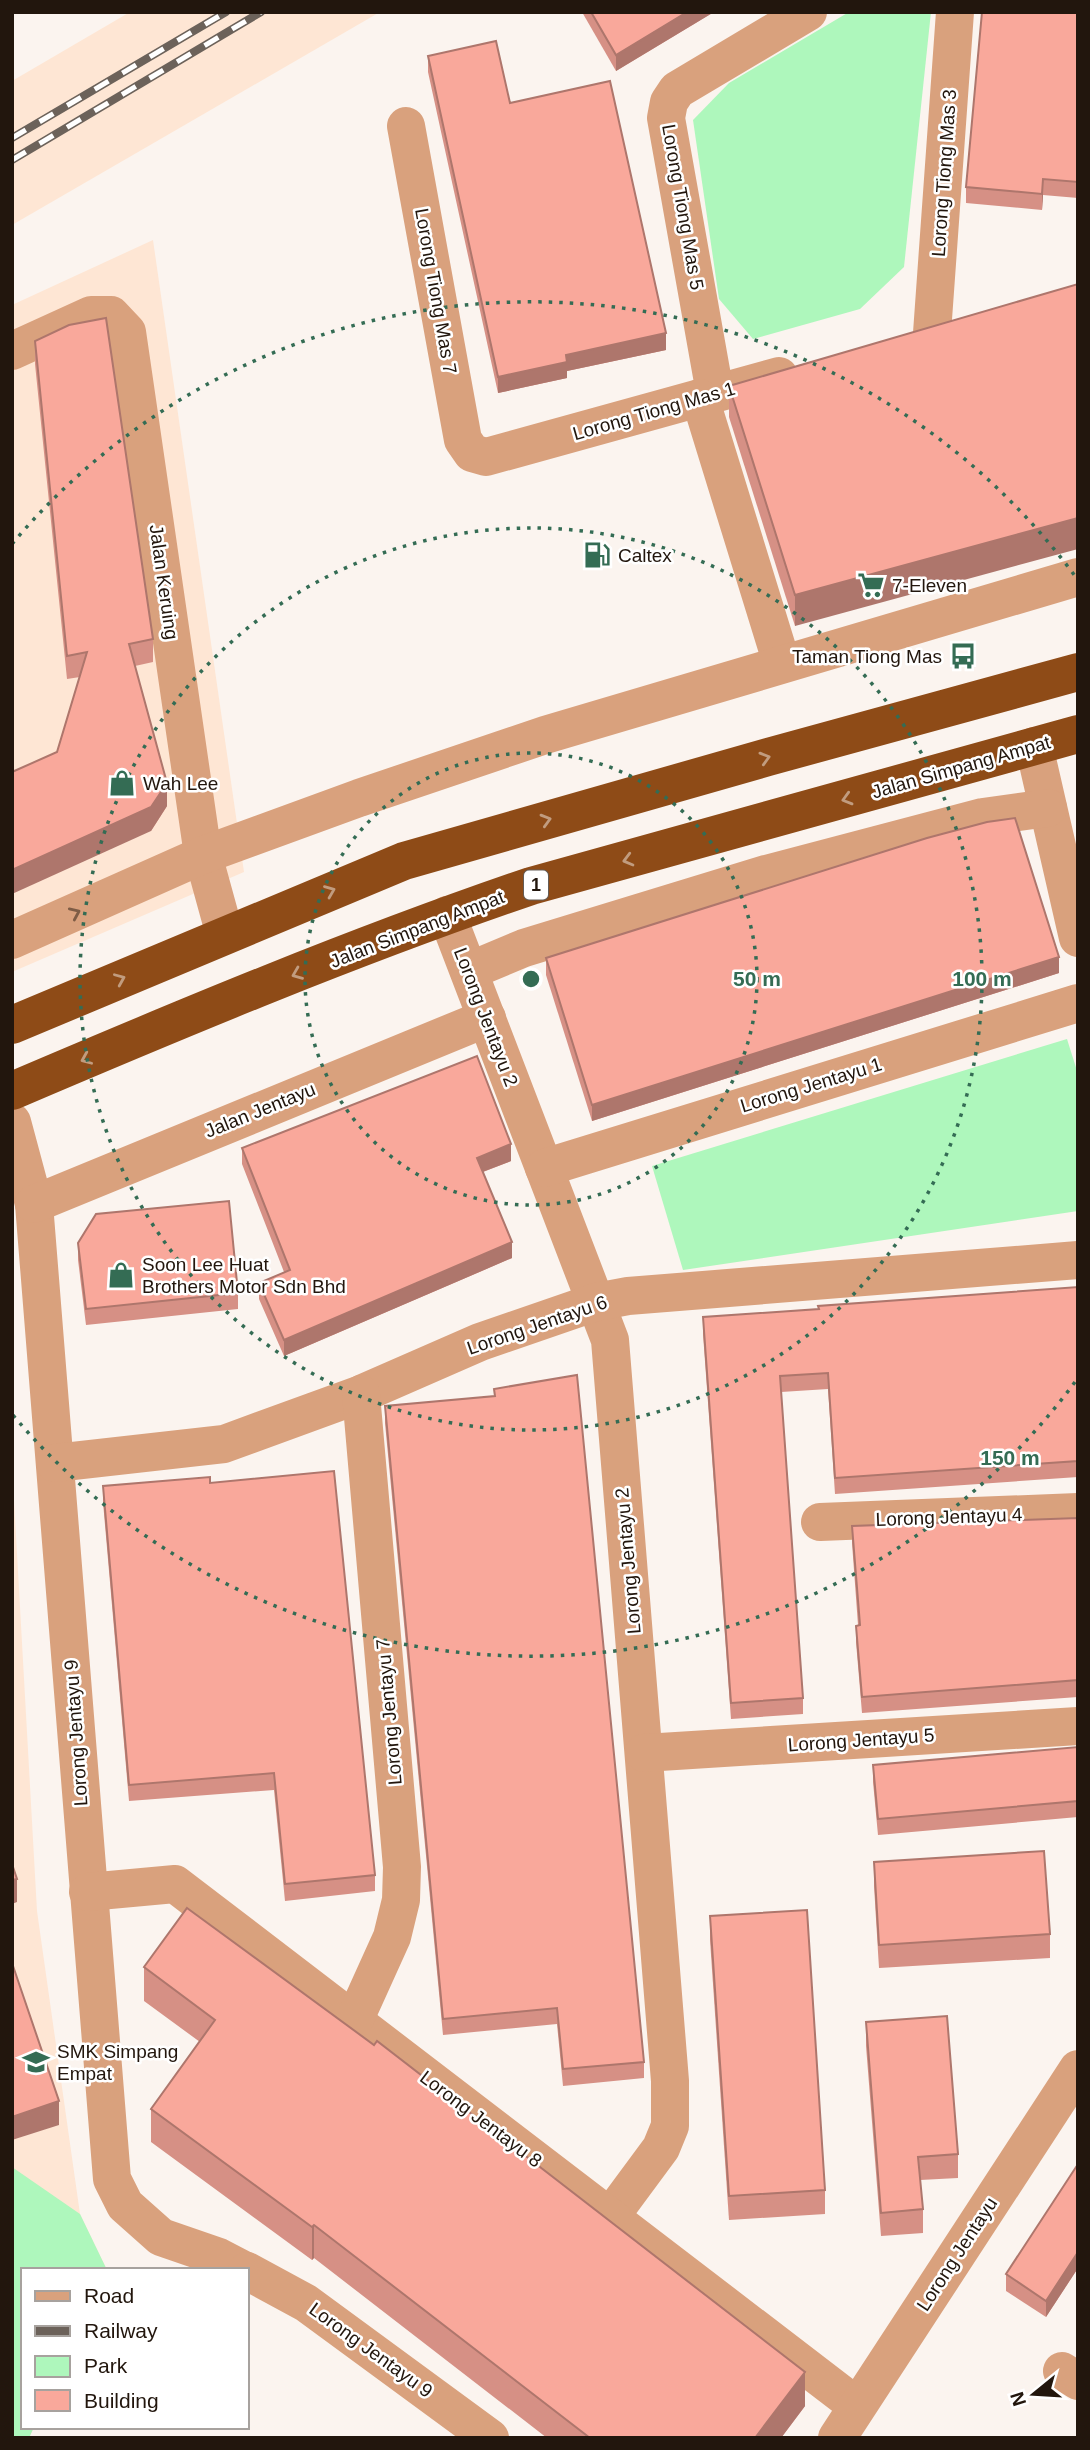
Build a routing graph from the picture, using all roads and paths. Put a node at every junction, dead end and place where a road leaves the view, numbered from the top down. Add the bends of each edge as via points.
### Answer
1 (808, 12) edge
2 (955, 12) edge
3 (406, 126) dead end
4 (970, 322) edge
5 (932, 333) junction
6 (894, 344) edge
7 (12, 351) edge
8 (817, 365) edge
9 (708, 396) junction
10 (472, 453) joint
11 (1078, 577) edge
12 (782, 664) junction
13 (1078, 672) edge
14 (1078, 734) edge
15 (1034, 746) junction
16 (1060, 822) edge
17 (203, 855) junction
18 (447, 915) junction
19 (225, 935) junction
20 (1078, 938) edge
21 (12, 940) edge
22 (469, 971) junction
23 (1078, 1003) edge
24 (487, 1018) junction
25 (12, 1025) edge
26 (12, 1091) edge
27 (12, 1122) edge
28 (544, 1168) junction
29 (34, 1204) junction
30 (1078, 1260) edge
31 (596, 1302) junction
32 (361, 1394) junction
33 (55, 1463) junction
34 (1078, 1511) edge
35 (820, 1522) dead end
36 (1078, 1726) edge
37 (644, 1753) junction
38 (88, 1892) junction
39 (354, 2021) junction
40 (1078, 2069) edge
41 (610, 2217) junction
42 (241, 2268) edge
43 (248, 2272) edge
44 (858, 2406) junction
45 (490, 2438) edge
46 (837, 2438) edge

1 - 9 street, Lorong Tiong Mas 5 via 677,90 669,102 666,118
2 - 5 street, Lorong Tiong Mas 3
3 - 10 street, Lorong Tiong Mas 7 via 463,440
4 - 5 street
5 - 6 street
7 - 17 street, Jalan Keruing via 91,315 111,315 127,332
8 - 9 street, Lorong Tiong Mas 1
9 - 10 street, Lorong Tiong Mas 1 via 486,457
9 - 12 street, Lorong Tiong Mas 5
11 - 12 street
12 - 17 street via 545,735
19 -> 13 highway via 404,861
14 - 15 highway, Jalan Simpang Ampat / 1
15 - 16 street
15 -> 18 highway, Jalan Simpang Ampat / 1 via 531,887
16 - 20 street
16 - 22 street via 983,817 766,874 524,948
17 - 19 street, Jalan Keruing
21 -> 17 street
18 - 22 street, Lorong Jentayu 2
18 -> 26 highway, Jalan Simpang Ampat / 1
25 -> 19 highway
22 - 24 street, Lorong Jentayu 2
23 - 28 street, Lorong Jentayu 1
24 - 28 street, Lorong Jentayu 2
24 - 29 street, Jalan Jentayu
27 - 29 street, Lorong Jentayu 9
28 - 31 street, Lorong Jentayu 2
29 - 33 street, Lorong Jentayu 9
30 - 31 street, Lorong Jentayu 6
31 - 32 street, Lorong Jentayu 6 via 480,1342
31 - 37 street, Lorong Jentayu 2 via 610,1340
32 - 33 street, Lorong Jentayu 6 via 224,1444
32 - 39 street, Lorong Jentayu 7 via 402,1867 401,1900 392,1937
33 - 38 street, Lorong Jentayu 9
34 - 35 street, Lorong Jentayu 4
36 - 37 street, Lorong Jentayu 5
37 - 41 street, Lorong Jentayu 2 via 670,2126 661,2148
38 - 39 street, Lorong Jentayu 8 via 175,1884
38 - 42 street, Lorong Jentayu 9 via 112,2179 125,2205 161,2237
39 - 41 street, Lorong Jentayu 8
40 - 44 street, Lorong Jentayu
41 - 44 street, Lorong Jentayu 8
43 - 45 street, Lorong Jentayu 9 via 306,2303
44 - 46 street, Lorong Jentayu

